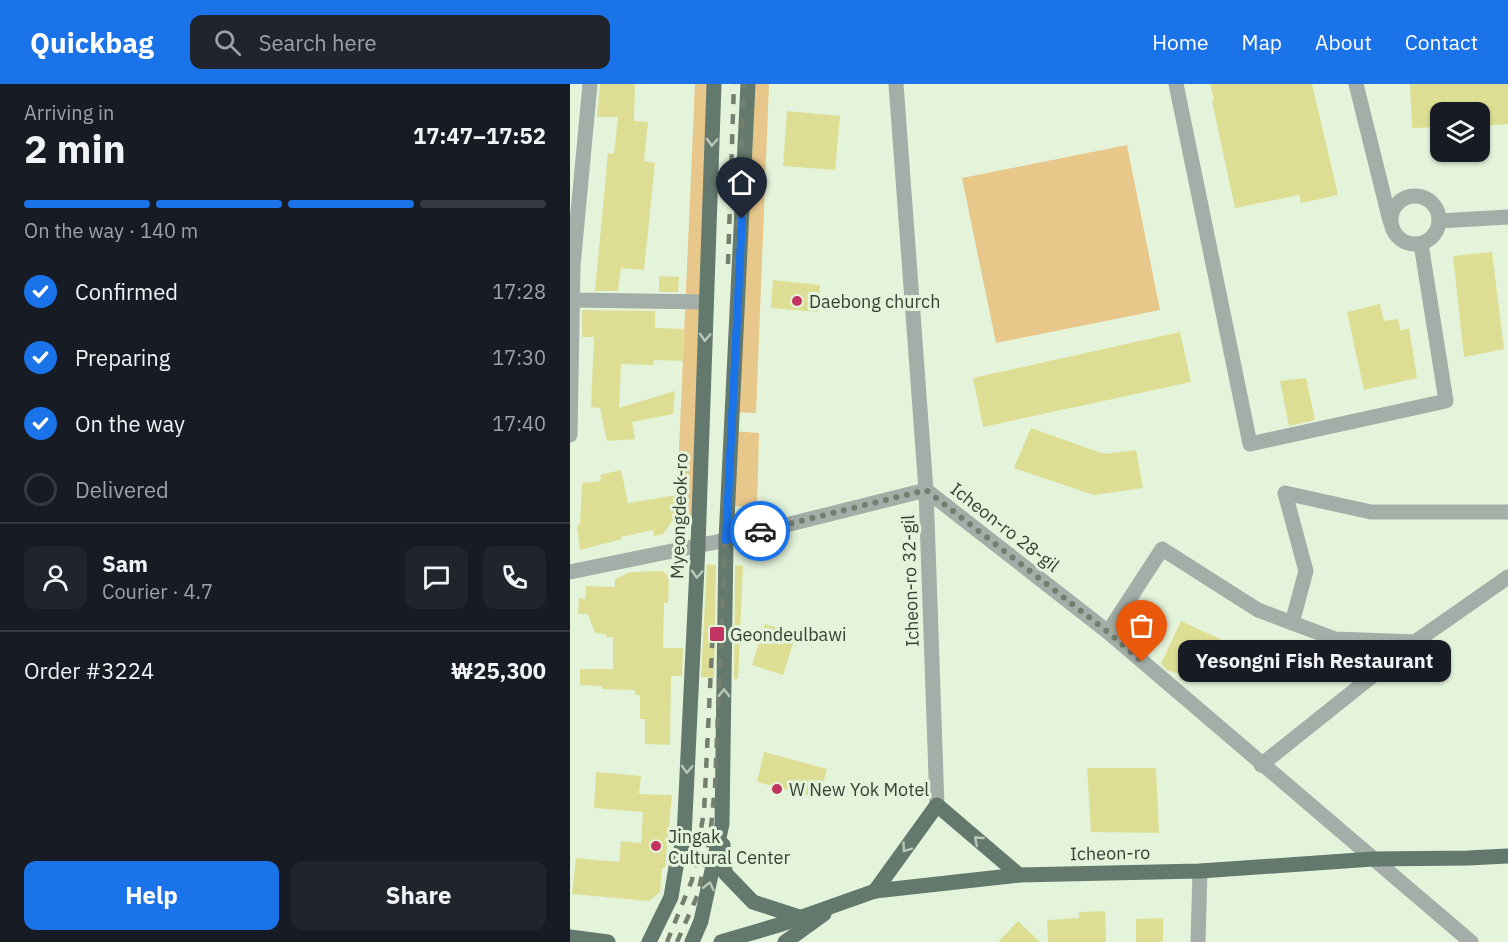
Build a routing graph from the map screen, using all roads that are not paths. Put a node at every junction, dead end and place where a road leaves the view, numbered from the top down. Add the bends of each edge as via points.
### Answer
1 (590, 84) edge
2 (714, 84) edge
3 (748, 84) edge
4 (896, 84) edge
5 (1176, 84) edge
6 (1356, 84) edge
7 (1508, 217) edge
8 (1439, 221) junction
9 (1391, 223) junction
10 (1421, 244) junction
11 (573, 300) junction
12 (706, 302) junction
13 (570, 435) edge
14 (926, 490) junction
15 (1508, 512) edge
16 (726, 540) junction
17 (698, 546) junction
18 (570, 572) edge
19 (1508, 577) edge
20 (1292, 623) junction
21 (1108, 632) junction
22 (1415, 642) junction
23 (1261, 765) junction
24 (937, 805) junction
25 (722, 824) junction
26 (1508, 856) edge
27 (1373, 859) junction
28 (1200, 871) junction
29 (1019, 875) junction
30 (874, 891) junction
31 (839, 902) junction
32 (799, 917) junction
33 (570, 937) edge
34 (608, 942) edge
35 (649, 942) edge
36 (692, 942) edge
37 (721, 942) edge
38 (785, 942) edge
39 (1198, 942) edge
40 (1471, 942) edge

1 - 11 street
2 -> 12 main road, Myeongdeok-ro
3 - 16 main road
4 - 14 street, Icheon-ro 28-gil
5 - 10 street via 1250,444 1446,401
6 - 9 street
7 - 8 street
8 - 9 street via 1435,206 1414,196 1399,202
8 - 10 street via 1434,235
9 - 10 street via 1405,243
11 - 12 street
11 - 13 street
12 -> 17 main road, Myeongdeok-ro
14 - 16 street, Icheon-ro 32-gil
14 - 21 street, Icheon-ro 28-gil
14 - 24 street, Icheon-ro 32-gil
15 - 20 street via 1371,512 1285,493 1306,572
16 - 17 street, Icheon-ro 32-gil
25 -> 16 main road
17 - 18 street, Icheon-ro 32-gil
17 -> 35 main road, Myeongdeok-ro via 684,838 671,897
19 - 22 street
20 - 21 street via 1258,609 1162,549
20 - 22 street via 1335,639
21 - 23 street, Icheon-ro 28-gil
22 - 23 street
23 - 27 street, Icheon-ro 28-gil
29 -> 24 main road
24 -> 30 main road
25 - 32 main road via 725,873 753,902
36 -> 25 main road via 701,921
26 - 27 main road, Icheon-ro
27 - 28 main road, Icheon-ro
27 - 40 street, Icheon-ro 28-gil
28 - 29 main road, Icheon-ro
28 - 39 street
29 - 30 main road, Icheon-ro
30 - 31 main road, Icheon-ro
31 - 32 main road, Icheon-ro
31 - 38 main road
32 - 37 main road, Icheon-ro
33 - 34 main road

